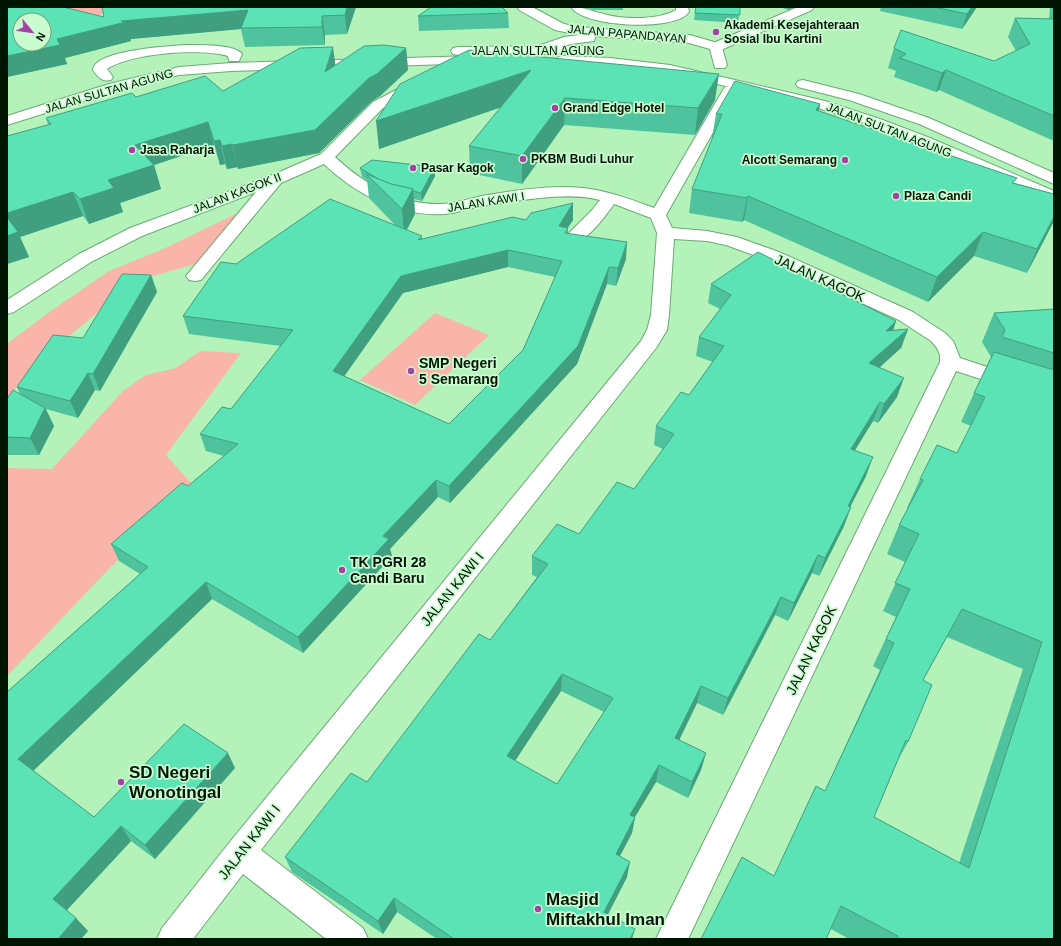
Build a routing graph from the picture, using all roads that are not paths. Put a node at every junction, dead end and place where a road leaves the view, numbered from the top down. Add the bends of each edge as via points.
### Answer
1 (517, 7) edge
2 (522, 7) edge
3 (577, 7) edge
4 (682, 7) edge
5 (808, 7) edge
6 (625, 8) edge
7 (651, 21) junction
8 (620, 35) junction
9 (651, 37) junction
10 (537, 44) junction
11 (716, 47) junction
12 (573, 55) junction
13 (454, 61) junction
14 (729, 72) junction
15 (788, 80) dead end
16 (90, 81) dead end
17 (7, 121) edge
18 (326, 157) junction
19 (996, 172) junction
20 (276, 179) junction
21 (1054, 179) edge
22 (980, 181) edge
23 (1054, 197) edge
24 (610, 198) junction
25 (662, 224) junction
26 (576, 236) edge
27 (195, 276) dead end
28 (7, 308) edge
29 (950, 362) junction
30 (1054, 396) edge
31 (240, 853) junction
32 (173, 939) edge
33 (352, 939) edge
34 (672, 939) edge

1 - 10 main road
2 - 8 main road, JALAN PAPANDAYAN via 560,27
3 - 7 main road via 602,18
4 - 7 main road via 683,12 671,18
5 - 11 main road
6 - 7 main road via 633,16
7 - 9 main road
8 - 9 main road, JALAN PAPANDAYAN
8 - 10 main road
9 - 11 main road, JALAN PAPANDAYAN via 690,39
10 - 12 main road, JALAN SULTAN AGUNG
10 - 13 main road, JALAN SULTAN AGUNG
10 - 16 main road, JALAN SULTAN AGUNG via 171,63
11 - 14 main road
12 - 14 main road, JALAN SULTAN AGUNG via 703,76
12 - 14 main road, JALAN SULTAN AGUNG via 624,52 701,62
13 - 17 main road, JALAN SULTAN AGUNG via 180,71 114,87
13 - 18 main road, JALAN KAGOK II via 378,105
14 - 19 main road, JALAN SULTAN AGUNG via 820,104 872,129 925,141
14 - 25 main road, JALAN KAWI I
15 - 21 main road, JALAN SULTAN AGUNG via 854,97 924,121
18 - 20 main road, JALAN KAGOK II
18 - 24 main road, JALAN KAWI I via 359,186 391,200 420,208 440,209 489,200 564,192
19 - 22 main road
19 - 23 main road, JALAN SULTAN AGUNG
20 - 27 main road
20 - 28 main road, JALAN KAGOK II via 136,232 85,258
24 - 25 main road, JALAN KAWI I
24 - 26 main road
25 - 29 main road, JALAN KAGOK via 731,241 773,256 906,316 946,345
25 - 31 main road, JALAN KAWI I via 660,315 657,330 649,344
29 - 30 main road
29 - 34 main road, JALAN KAGOK
31 - 32 main road, JALAN KAWI I
31 - 33 main road

